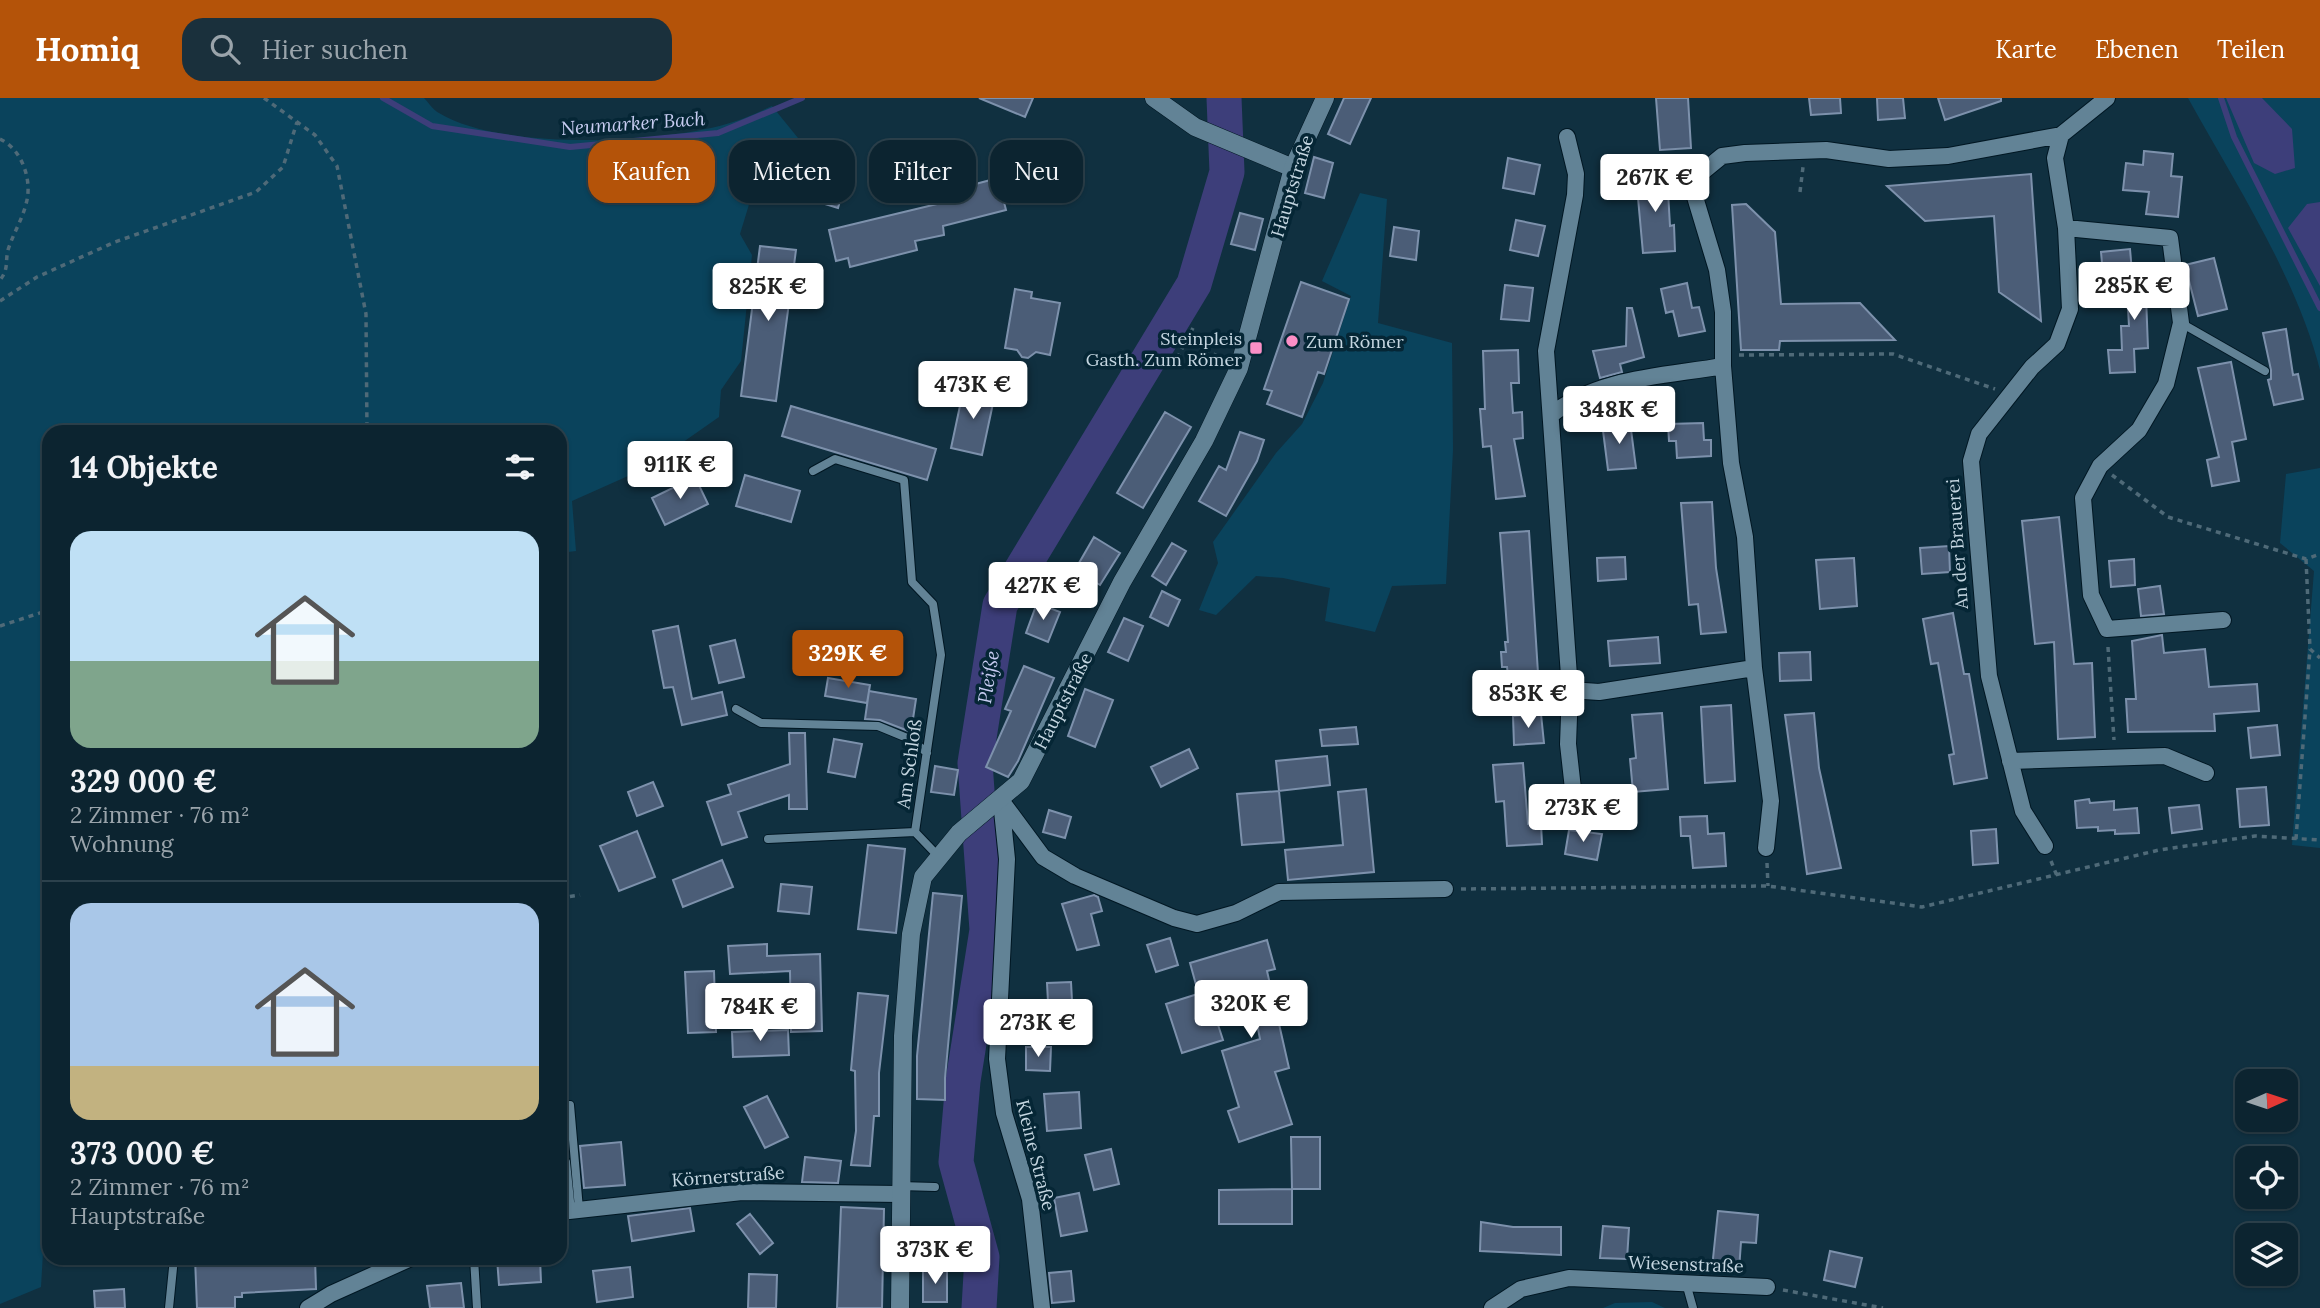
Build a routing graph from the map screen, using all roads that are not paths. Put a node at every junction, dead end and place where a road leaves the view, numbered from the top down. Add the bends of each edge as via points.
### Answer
1 (1154, 98) edge
2 (1325, 98) edge
3 (2107, 98) edge
4 (2061, 135) junction
5 (1567, 136) dead end
6 (1293, 169) junction
7 (2066, 228) junction
8 (2181, 323) junction
9 (1723, 360) junction
10 (2265, 371) dead end
11 (1551, 415) junction
12 (813, 471) dead end
13 (2223, 620) dead end
14 (1754, 668) junction
15 (1570, 690) junction
16 (736, 709) dead end
17 (927, 753) junction
18 (2010, 761) junction
19 (2206, 773) dead end
20 (1573, 789) dead end
21 (996, 804) junction
22 (915, 831) junction
23 (768, 839) dead end
24 (2045, 846) dead end
25 (1766, 848) dead end
26 (938, 856) junction
27 (1445, 889) road end
28 (570, 1105) dead end
29 (567, 1174) edge
30 (935, 1187) dead end
31 (900, 1190) junction
32 (570, 1211) edge
33 (934, 1242) dead end
34 (901, 1245) junction
35 (173, 1265) edge
36 (395, 1265) edge
37 (474, 1265) edge
38 (1686, 1283) junction
39 (1767, 1287) road end
40 (169, 1308) edge
41 (308, 1308) edge
42 (477, 1308) edge
43 (900, 1308) edge
44 (1042, 1308) edge
45 (1492, 1308) edge
46 (1693, 1308) edge

1 - 6 main road via 1195,127
2 - 6 main road, Hauptstraße
3 - 4 street
4 - 7 street, An der Brauerei via 2055,158
4 - 9 street via 1948,156 1889,159 1826,150 1722,156 1700,174 1695,197 1717,270
5 - 11 street via 1576,174 1575,195 1546,351
6 - 21 main road, Hauptstraße via 1239,368 1204,441 1122,582 1021,781
7 - 8 street via 2170,238
7 - 18 street, An der Brauerei via 2070,309 2057,344 2032,367 1979,434 1970,461 1989,676
8 - 10 lane
8 - 13 street via 2166,384 2139,430 2099,466 2083,498 2091,595 2107,629
9 - 11 street via 1621,382 1569,400
9 - 14 street via 1731,463 1745,537
11 - 15 street
12 - 17 lane, Am Schloß via 835,459 904,480 912,582 933,604 941,655
14 - 15 street via 1600,692
14 - 25 street via 1770,801
15 - 20 street via 1567,744
16 - 17 lane via 761,723 878,726 912,740
17 - 22 lane, Am Schloß
18 - 19 street via 2165,756
18 - 24 street, An der Brauerei via 2023,811
21 - 26 main road, Hauptstraße
21 - 27 street via 1043,857 1075,876 1174,918 1197,923 1236,914 1279,892
21 - 44 street, Kleine Straße via 1007,859 997,1059 1004,1113 1030,1199
22 - 23 lane
22 - 26 lane, Am Schloß
26 - 31 main road, Hauptstraße via 923,877 911,934 903,1036
28 - 32 lane
29 - 32 lane
30 - 31 lane
31 - 32 street, Körnerstraße via 742,1192
31 - 34 main road, Hauptstraße
33 - 34 lane
34 - 43 main road, Hauptstraße
35 - 40 lane
36 - 41 street
37 - 42 lane
38 - 39 street, Wiesenstraße
38 - 45 street, Wiesenstraße via 1569,1278 1521,1289
38 - 46 lane

